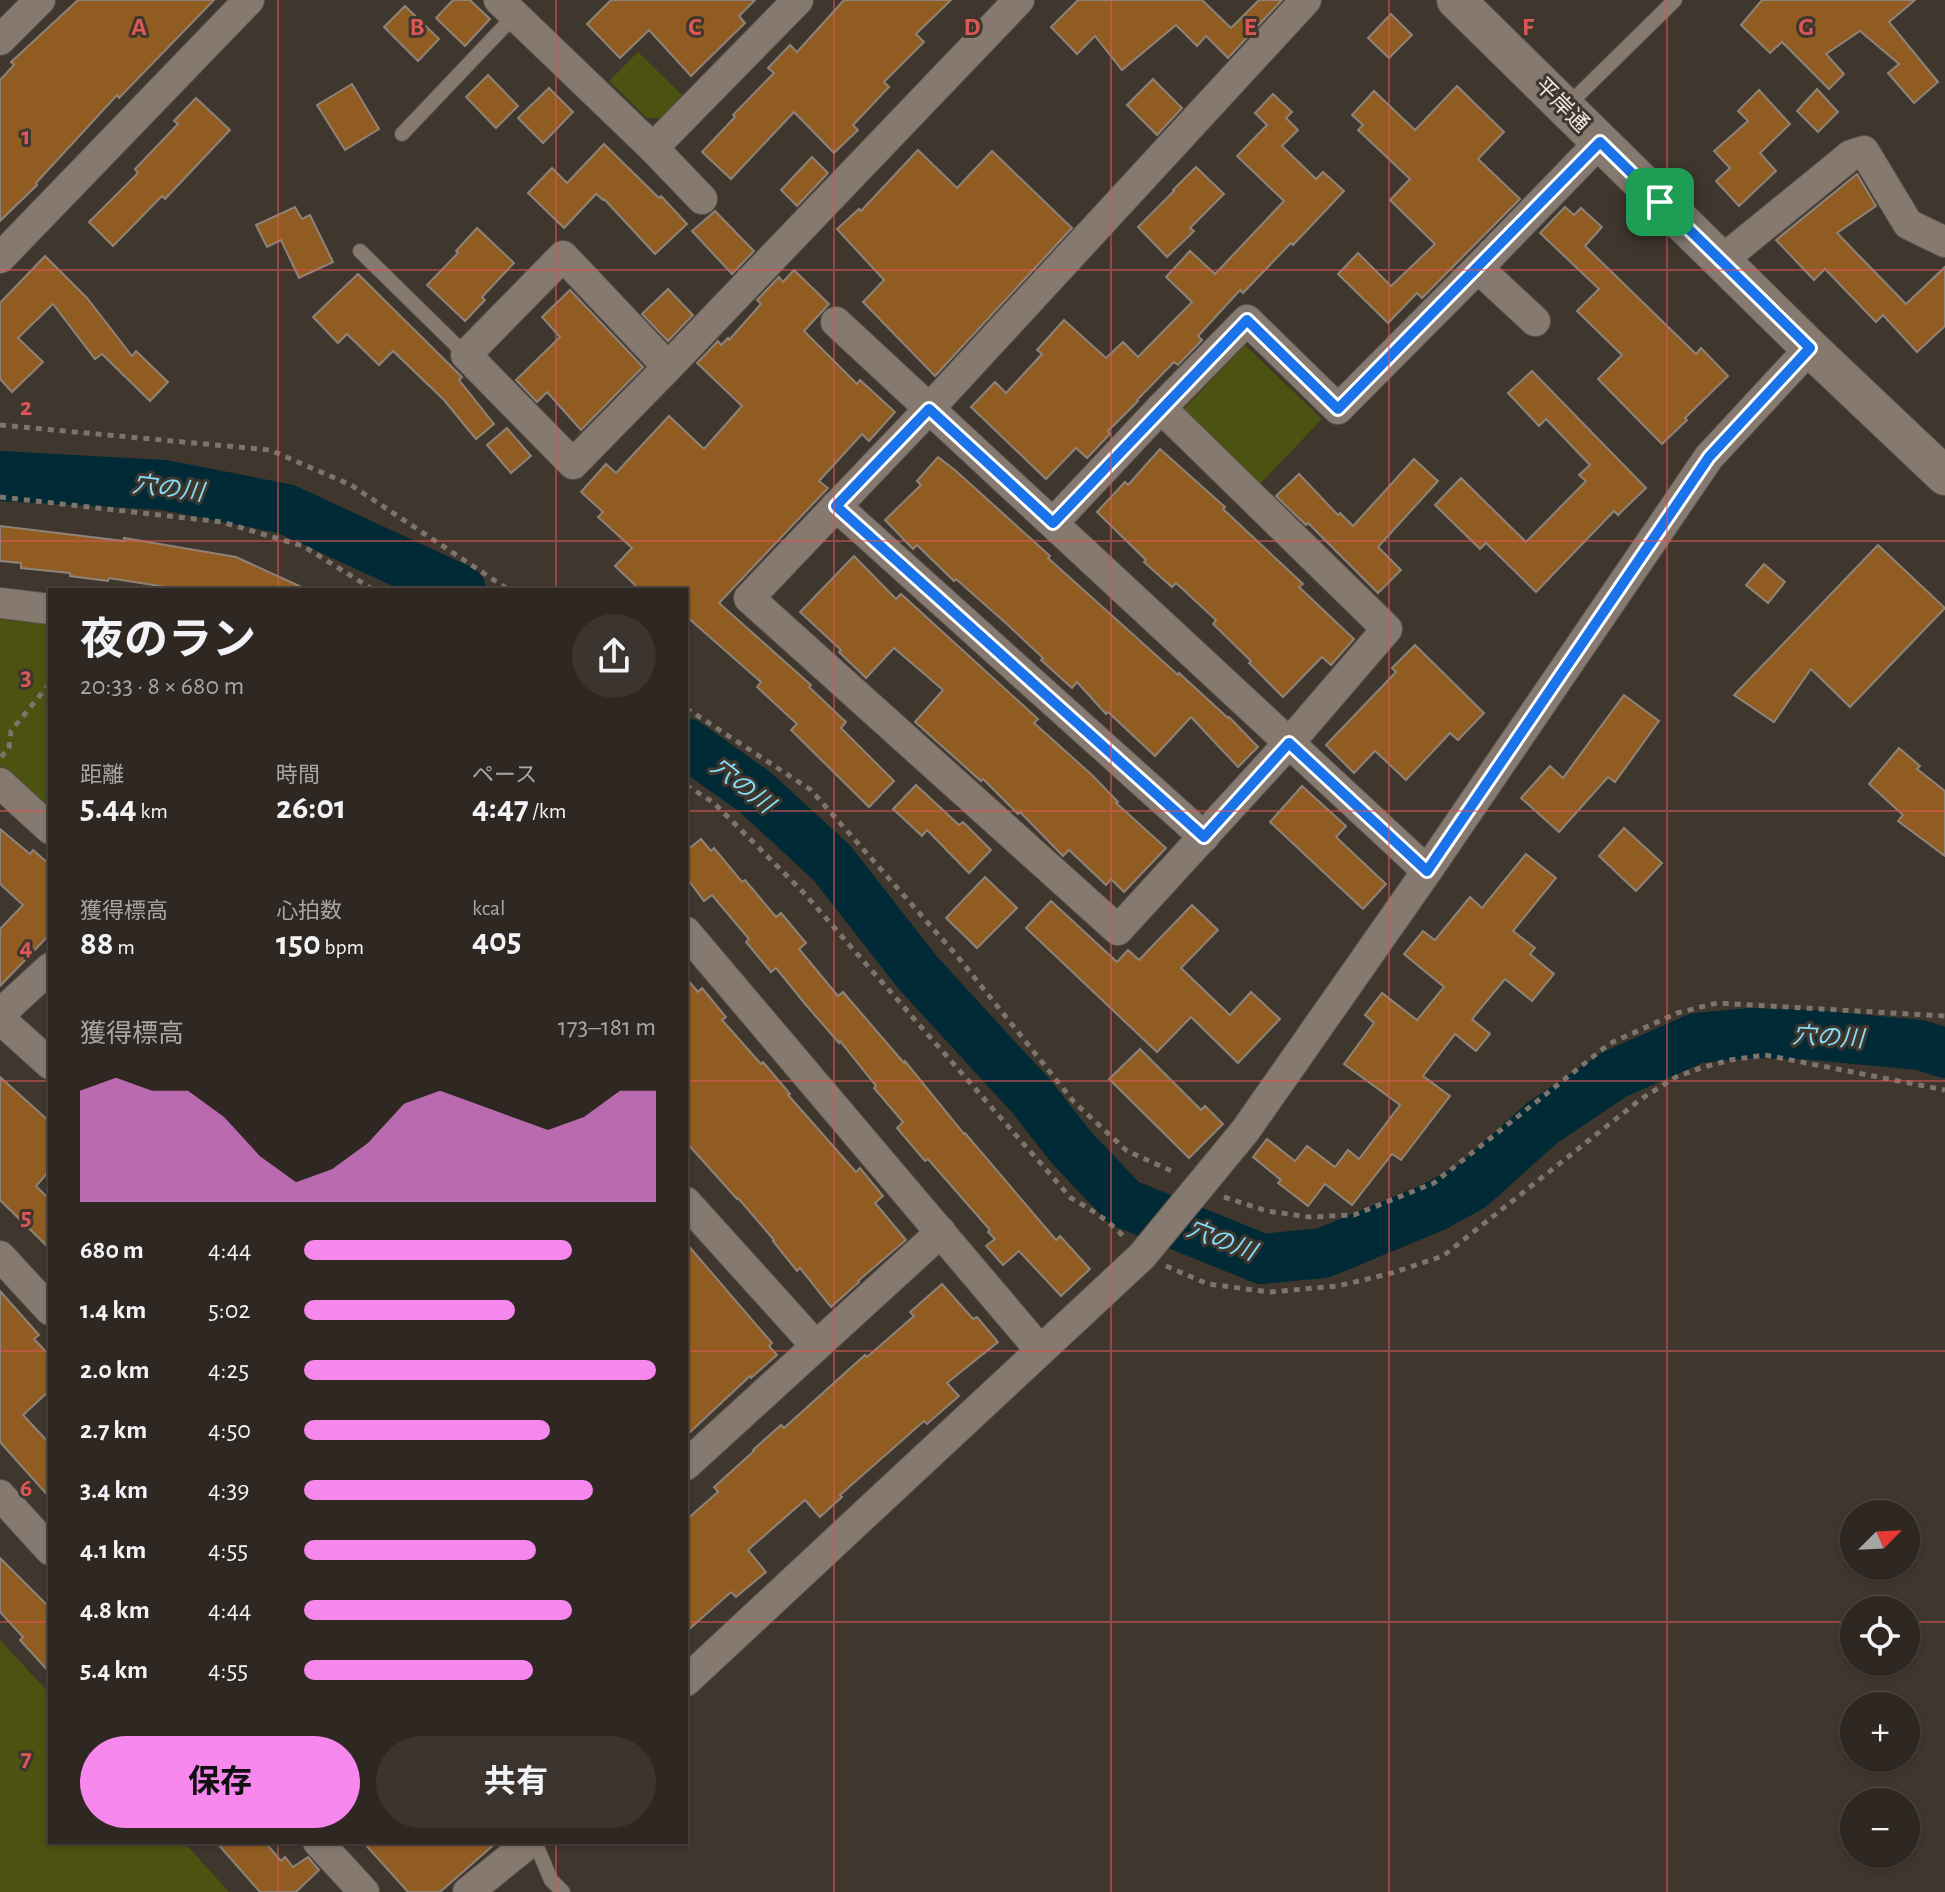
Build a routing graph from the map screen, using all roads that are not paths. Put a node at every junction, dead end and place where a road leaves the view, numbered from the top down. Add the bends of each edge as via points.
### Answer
1 (40, 0) edge
2 (249, 0) edge
3 (798, 0) edge
4 (1019, 0) edge
5 (1306, 0) edge
6 (1456, 0) edge
7 (1675, 0) edge
8 (514, 5) edge
9 (0, 40) edge
10 (1564, 108) junction
11 (402, 134) dead end
12 (1600, 142) junction
13 (653, 148) junction
14 (702, 199) dead end
15 (1945, 242) edge
16 (360, 251) dead end
17 (0, 258) edge
18 (1721, 261) junction
19 (1478, 268) junction
20 (1535, 321) dead end
21 (836, 322) dead end
22 (1810, 348) junction
23 (466, 355) junction
24 (668, 367) junction
25 (1161, 408) junction
26 (929, 409) junction
27 (1944, 473) edge
28 (836, 506) junction
29 (1053, 523) junction
30 (0, 603) edge
31 (48, 609) edge
32 (1289, 743) junction
33 (0, 783) edge
34 (48, 827) edge
35 (1204, 837) junction
36 (1427, 871) junction
37 (688, 934) edge
38 (48, 970) edge
39 (0, 1017) edge
40 (48, 1062) edge
41 (688, 1204) edge
42 (941, 1232) junction
43 (0, 1256) edge
44 (48, 1308) edge
45 (816, 1346) junction
46 (1040, 1350) junction
47 (688, 1463) edge
48 (0, 1495) edge
49 (48, 1548) edge
50 (688, 1679) edge
51 (320, 1844) edge
52 (529, 1844) edge
53 (533, 1844) edge
54 (364, 1892) edge
55 (468, 1892) edge
56 (563, 1892) edge

1 - 9 street
2 - 17 street
3 - 13 street
4 - 24 street
5 - 26 street
6 - 10 street, 平岸通
7 - 10 lane
8 - 11 lane
8 - 13 street
10 - 12 street, 平岸通
12 - 18 street, 平岸通
12 - 19 street
13 - 14 street
15 - 18 street via 1908,224 1864,151 1851,155
16 - 23 lane
18 - 22 street, 平岸通
19 - 20 street
19 - 25 street via 1338,409 1247,320
21 - 26 street
22 - 27 street, 平岸通
22 - 36 street via 1709,457
23 - 24 street via 573,464
23 - 24 street via 563,256
25 - 29 street
25 - 32 street via 1387,629
26 - 28 street
26 - 29 street
28 - 35 street
28 - 35 street via 749,598 1118,930
29 - 32 street
30 - 31 street
32 - 35 street
32 - 36 street
33 - 34 street
36 - 46 street via 1245,1131 1142,1256
37 - 42 street
38 - 39 street
39 - 40 street
41 - 45 street
42 - 45 street
42 - 46 street
43 - 44 street
45 - 47 street
46 - 50 street
48 - 49 street
51 - 54 street
52 - 55 street
53 - 56 lane

